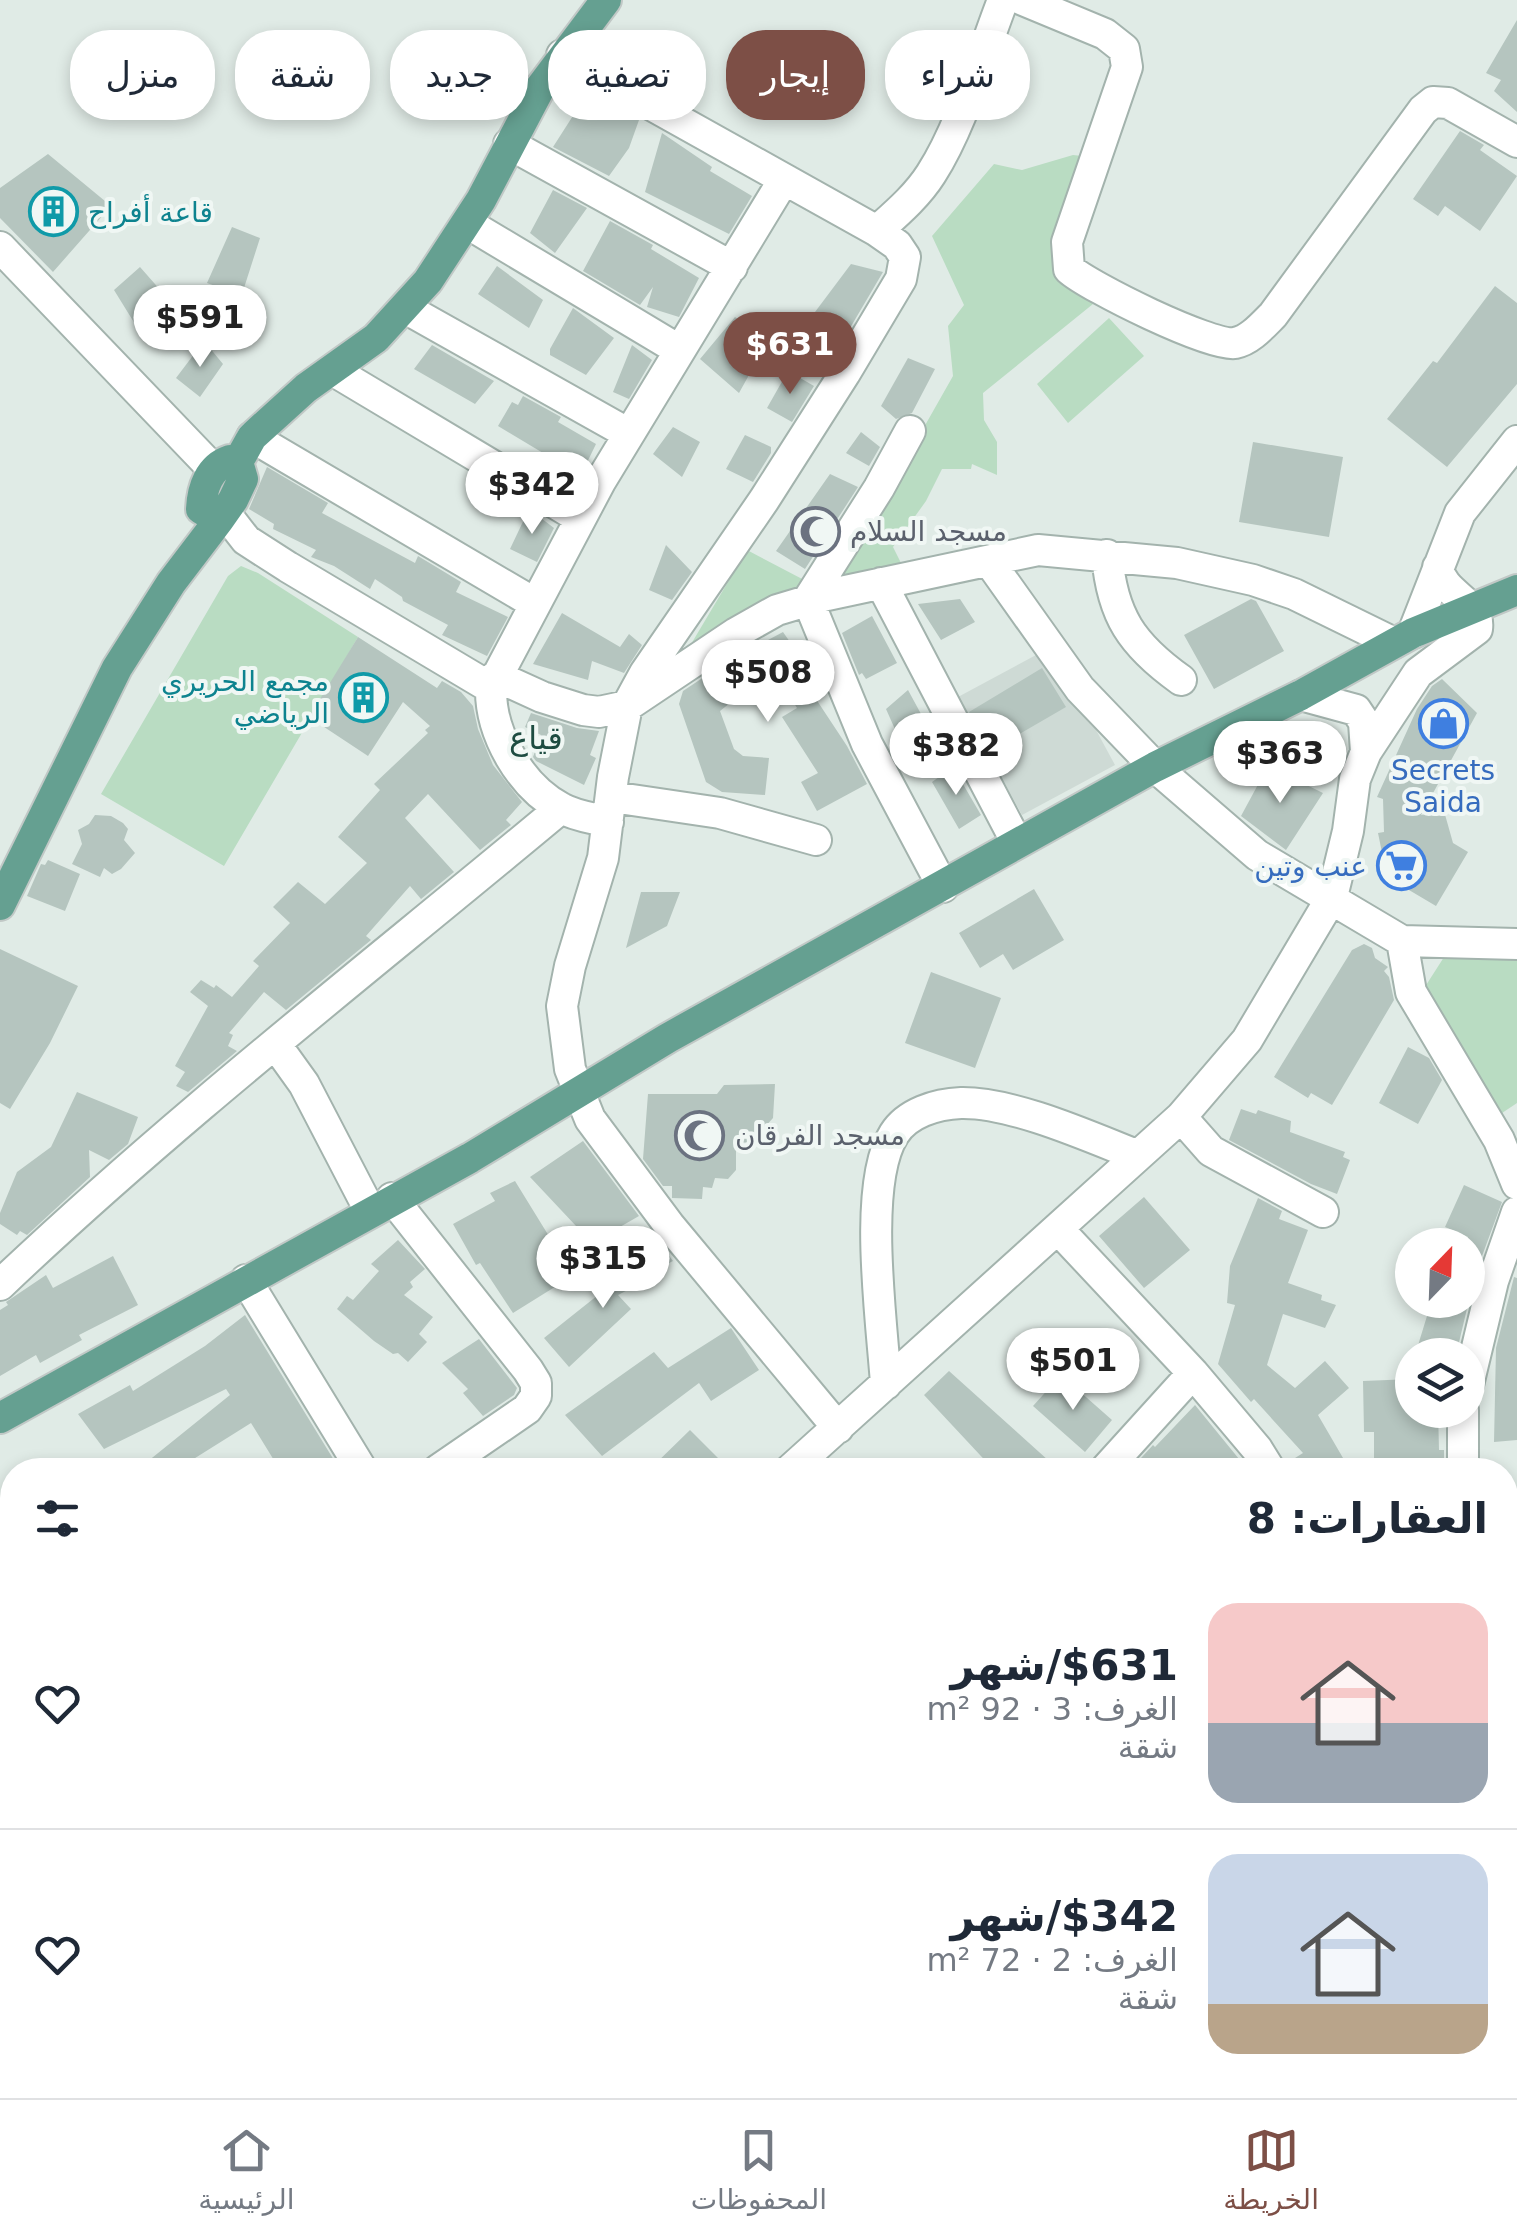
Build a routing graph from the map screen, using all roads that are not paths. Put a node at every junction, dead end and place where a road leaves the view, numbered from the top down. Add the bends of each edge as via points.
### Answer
1 (1003, 0) edge
2 (1023, 0) edge
3 (604, 1) edge
4 (582, 30) edge
5 (548, 79) edge
6 (676, 120) edge
7 (1517, 142) edge
8 (509, 144) junction
9 (783, 180) junction
10 (467, 224) junction
11 (878, 231) junction
12 (0, 248) edge
13 (732, 267) junction
14 (405, 308) junction
15 (679, 350) junction
16 (334, 371) junction
17 (910, 430) dead end
18 (628, 434) junction
19 (1517, 440) edge
20 (235, 456) junction
21 (215, 514) junction
22 (580, 518) junction
23 (1107, 554) junction
24 (988, 560) junction
25 (1438, 567) junction
26 (881, 583) junction
27 (1517, 590) edge
28 (808, 600) junction
29 (534, 603) junction
30 (1474, 608) junction
31 (1376, 641) junction
32 (1182, 680) dead end
33 (493, 682) junction
34 (1301, 695) junction
35 (626, 706) junction
36 (1366, 752) junction
37 (1155, 768) junction
38 (561, 808) junction
39 (610, 810) junction
40 (816, 840) dead end
41 (1018, 843) junction
42 (943, 887) junction
43 (1332, 898) junction
44 (0, 905) edge
45 (1402, 940) junction
46 (1517, 944) edge
47 (276, 1045) junction
48 (577, 1093) junction
49 (1180, 1118) junction
50 (1508, 1130) edge
51 (1136, 1155) junction
52 (1517, 1184) edge
53 (381, 1205) junction
54 (1322, 1212) dead end
55 (1517, 1212) edge
56 (1058, 1229) junction
57 (246, 1280) junction
58 (0, 1285) edge
59 (1480, 1338) edge
60 (1193, 1373) junction
61 (886, 1384) junction
62 (0, 1418) edge
63 (838, 1428) junction
64 (1464, 1428) edge
65 (355, 1458) edge
66 (455, 1458) edge
67 (804, 1458) edge
68 (1116, 1458) edge
69 (1263, 1458) edge
70 (1463, 1458) edge

1 - 11 street via 931,174
2 - 7 street via 1104,34 1127,58 1124,86 1067,242 1070,268 1090,284 1209,339 1243,340 1273,315 1433,102 1448,103
3 - 4 main road
5 - 8 main road
6 - 9 street
8 - 10 main road
8 - 13 street
9 - 11 street
9 - 13 street
10 - 14 main road
10 - 15 street
11 - 35 street via 904,257 901,279 818,418
12 - 20 street
13 - 15 street
14 - 16 main road
14 - 18 street
15 - 18 street
16 - 20 main road via 306,388
16 - 22 street
17 - 28 street
18 - 22 street
19 - 25 street via 1460,513
20 - 21 main road via 243,479
20 - 29 street
21 - 33 street via 288,567
21 - 44 main road via 117,668
22 - 29 street
23 - 24 street via 1038,550
23 - 31 street via 1253,580 1322,607
23 - 32 street via 1120,614 1146,655
24 - 26 street
24 - 37 street via 1080,688
25 - 30 street via 1444,584
25 - 31 street
26 - 28 street
26 - 41 street
27 - 30 main road
28 - 35 street via 736,633
28 - 42 street via 868,744
29 - 33 street
30 - 31 main road
30 - 36 street via 1478,629 1418,673
31 - 34 main road
33 - 35 street via 583,710
33 - 38 street via 491,711 503,742 529,782
34 - 36 street via 1356,710 1364,722
34 - 37 main road
35 - 39 street
36 - 43 street via 1354,779
37 - 41 main road
37 - 43 street via 1257,855
38 - 39 street
38 - 47 street
39 - 40 street via 720,813
39 - 48 street via 563,996 564,1043
41 - 42 main road
42 - 48 main road
43 - 45 street
43 - 49 street via 1247,1040
45 - 46 street
45 - 50 street via 1411,992
47 - 53 street
47 - 58 street
48 - 53 main road
48 - 63 street via 640,1190
49 - 51 street
49 - 54 street via 1211,1151
50 - 52 street
51 - 56 street
51 - 61 street via 1066,1127 976,1105 941,1106 901,1125 885,1152 879,1190
53 - 57 main road
53 - 66 street via 514,1349 536,1383 527,1408
55 - 59 street
56 - 60 street
56 - 61 street
57 - 62 main road
57 - 65 street
60 - 68 street
60 - 69 street
61 - 63 street
63 - 67 street
64 - 70 street

